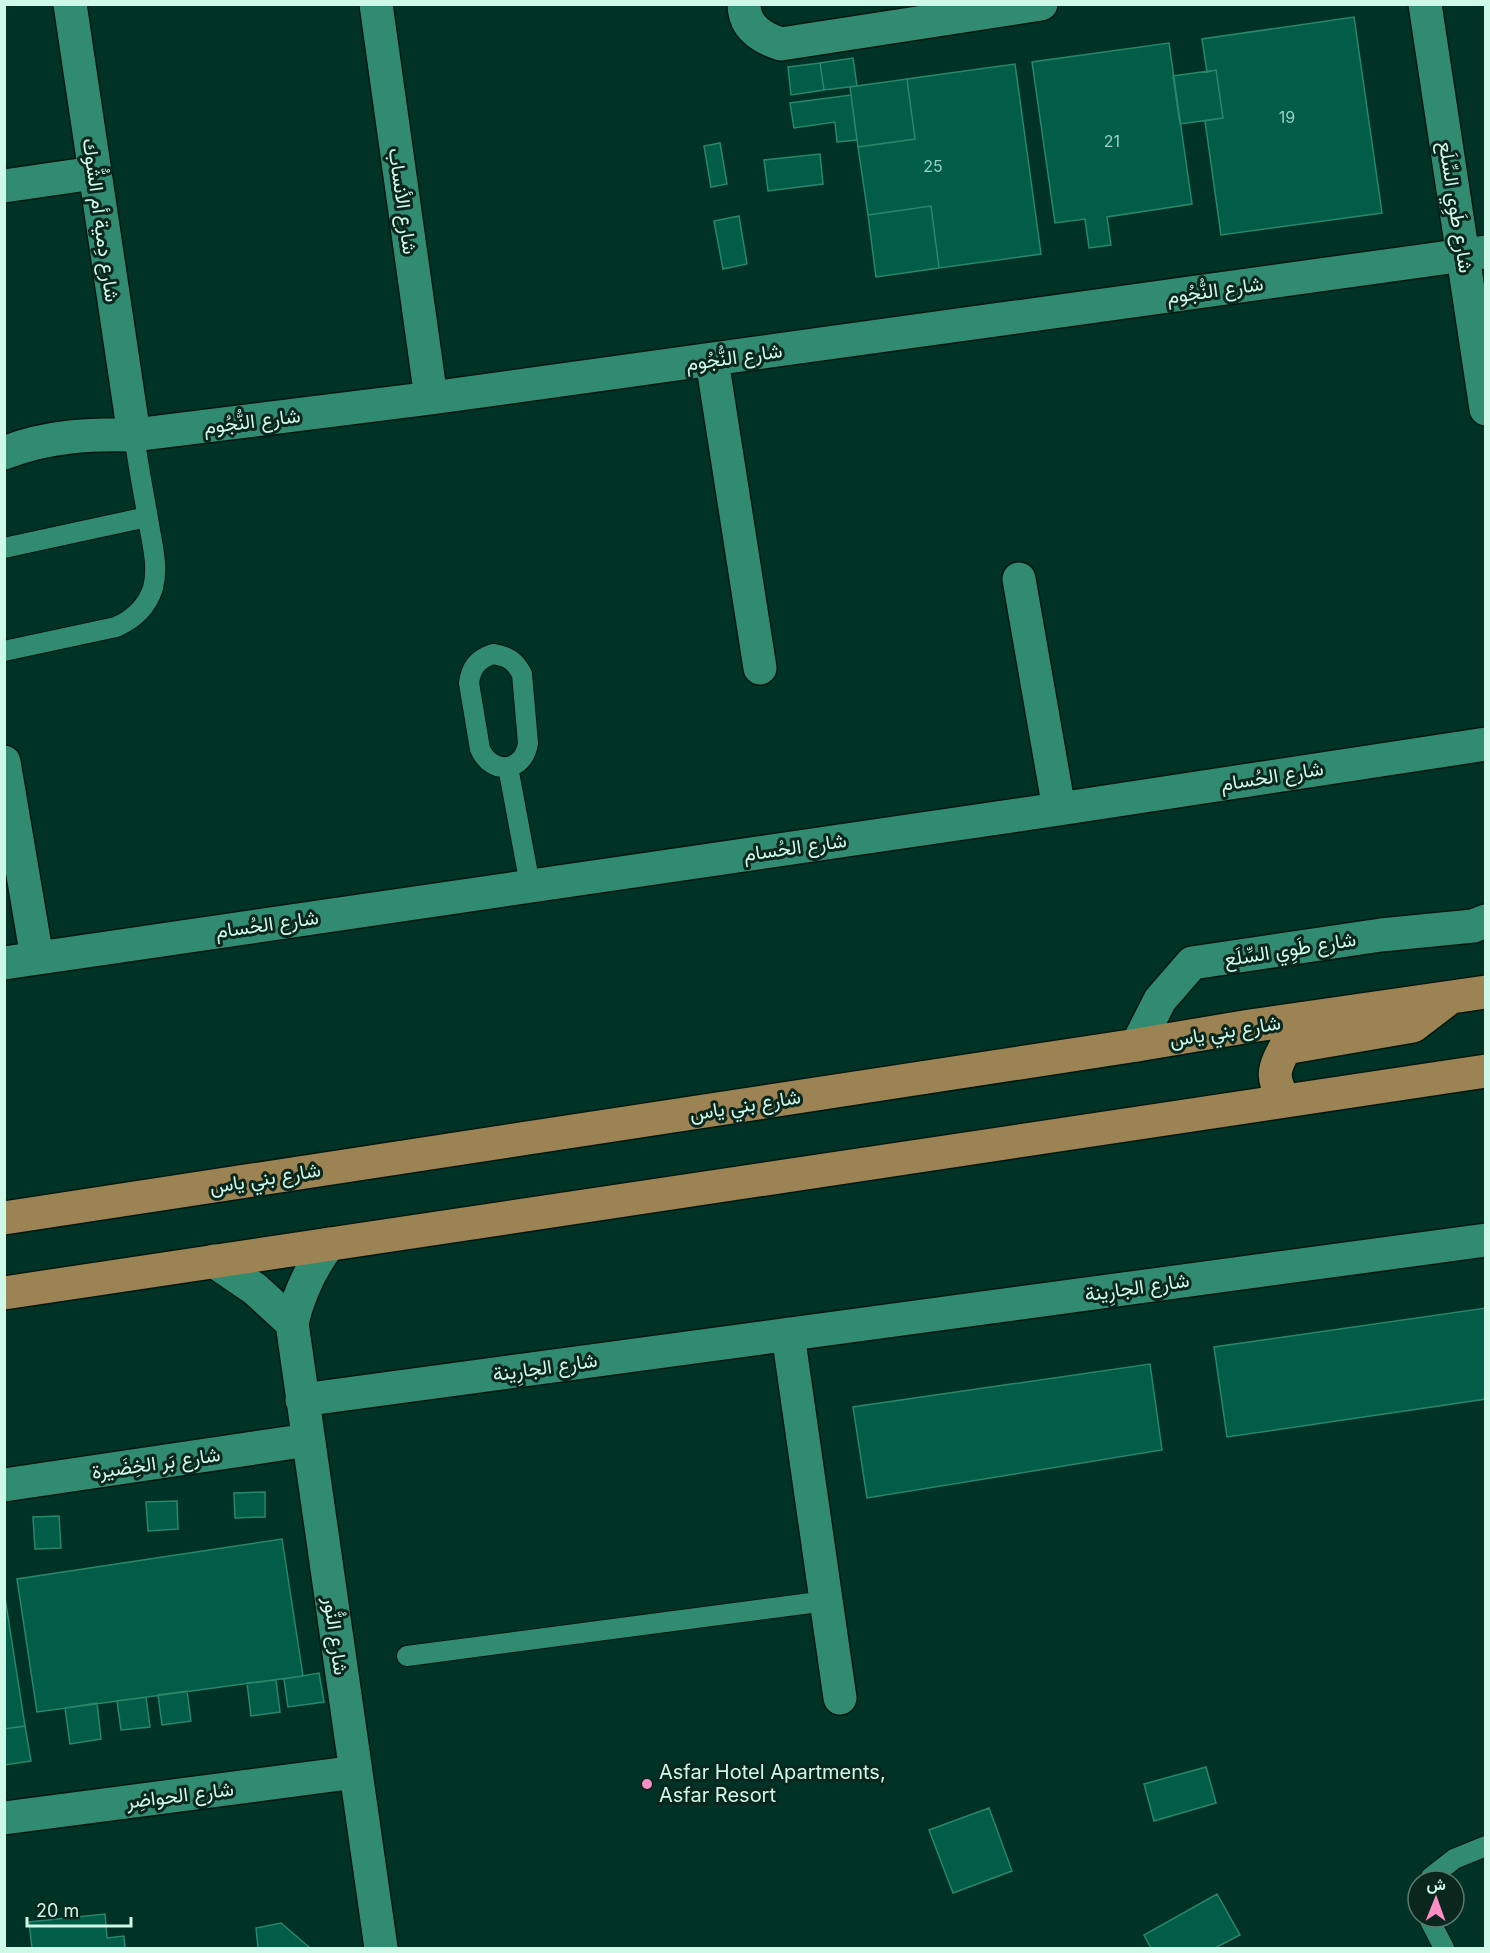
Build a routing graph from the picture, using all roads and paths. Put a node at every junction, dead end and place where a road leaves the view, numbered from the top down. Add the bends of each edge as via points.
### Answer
1 (70, 4) edge
2 (376, 4) edge
3 (744, 4) edge
4 (1041, 4) edge
5 (1425, 4) edge
6 (94, 173) junction
7 (4, 186) edge
8 (1474, 254) edge
9 (712, 360) junction
10 (431, 398) junction
11 (1485, 409) edge
12 (134, 435) junction
13 (4, 453) edge
14 (147, 517) junction
15 (4, 548) edge
16 (1019, 579) dead end
17 (4, 651) edge
18 (760, 668) dead end
19 (1485, 744) edge
20 (4, 762) edge
21 (508, 767) junction
22 (1059, 808) junction
23 (530, 885) junction
24 (1485, 921) edge
25 (37, 958) junction
26 (4, 963) edge
27 (1485, 992) edge
28 (1451, 997) junction
29 (1137, 1045) junction
30 (1485, 1071) edge
31 (1285, 1101) junction
32 (4, 1218) edge
33 (1485, 1240) edge
34 (329, 1244) junction
35 (214, 1260) junction
36 (4, 1293) edge
37 (292, 1323) junction
38 (788, 1334) junction
39 (302, 1400) junction
40 (308, 1440) junction
41 (4, 1485) edge
42 (826, 1601) junction
43 (407, 1656) dead end
44 (840, 1698) dead end
45 (356, 1772) junction
46 (4, 1818) edge
47 (1485, 1846) edge
48 (1441, 1869) edge
49 (1434, 1929) edge
50 (381, 1948) edge
51 (1444, 1948) edge

1 - 6 street, شارع دِمية أم الشُّوك
2 - 10 street, شارع الأنساب
3 - 4 street via 748,23 757,33 781,44
5 - 8 street, شارع طَوِي السِّلَع
6 - 7 street
6 - 12 street, شارع دِمية أم الشُّوك
8 - 9 street, شارع النُّجُوم
8 - 11 street, شارع طَوِي السِّلَع
9 - 10 street, شارع النُّجُوم
9 - 18 street
10 - 12 street, شارع النُّجُوم
12 - 13 street, شارع النُّجُوم via 70,436
12 - 14 lane
14 - 15 lane
14 - 17 lane via 155,572 151,592 140,611 116,627
16 - 22 street
19 - 22 street, شارع الحُسام
20 - 25 street
21 - 21 lane via 527,751 522,674 511,659 493,654 476,663 469,683 480,749 490,763
21 - 23 lane
22 - 23 street, شارع الحُسام
23 - 25 street, شارع الحُسام
24 - 29 street, شارع طَوِي السِّلَع via 1473,926 1381,934 1192,963 1160,1000
25 - 26 street, شارع الحُسام
27 - 28 main road, شارع بني ياس
28 - 29 main road, شارع بني ياس
28 - 31 main road via 1413,1026 1285,1048 1274,1068
29 - 32 main road, شارع بني ياس
30 - 31 main road
31 - 34 main road
33 - 38 street, شارع الجارِينة
34 - 35 main road
34 - 37 street, شارع النُّور via 305,1281
35 - 36 main road
35 - 37 street via 255,1289
37 - 39 street, شارع النُّور
38 - 39 street, شارع الجارِينة
38 - 42 street
39 - 40 street, شارع النُّور
40 - 41 street, شارع بَر الخِضَيرة
40 - 45 street, شارع النُّور
42 - 43 lane
42 - 44 street
45 - 46 street, شارع الحواضِر
45 - 50 street, شارع النُّور
47 - 48 lane
49 - 51 lane

